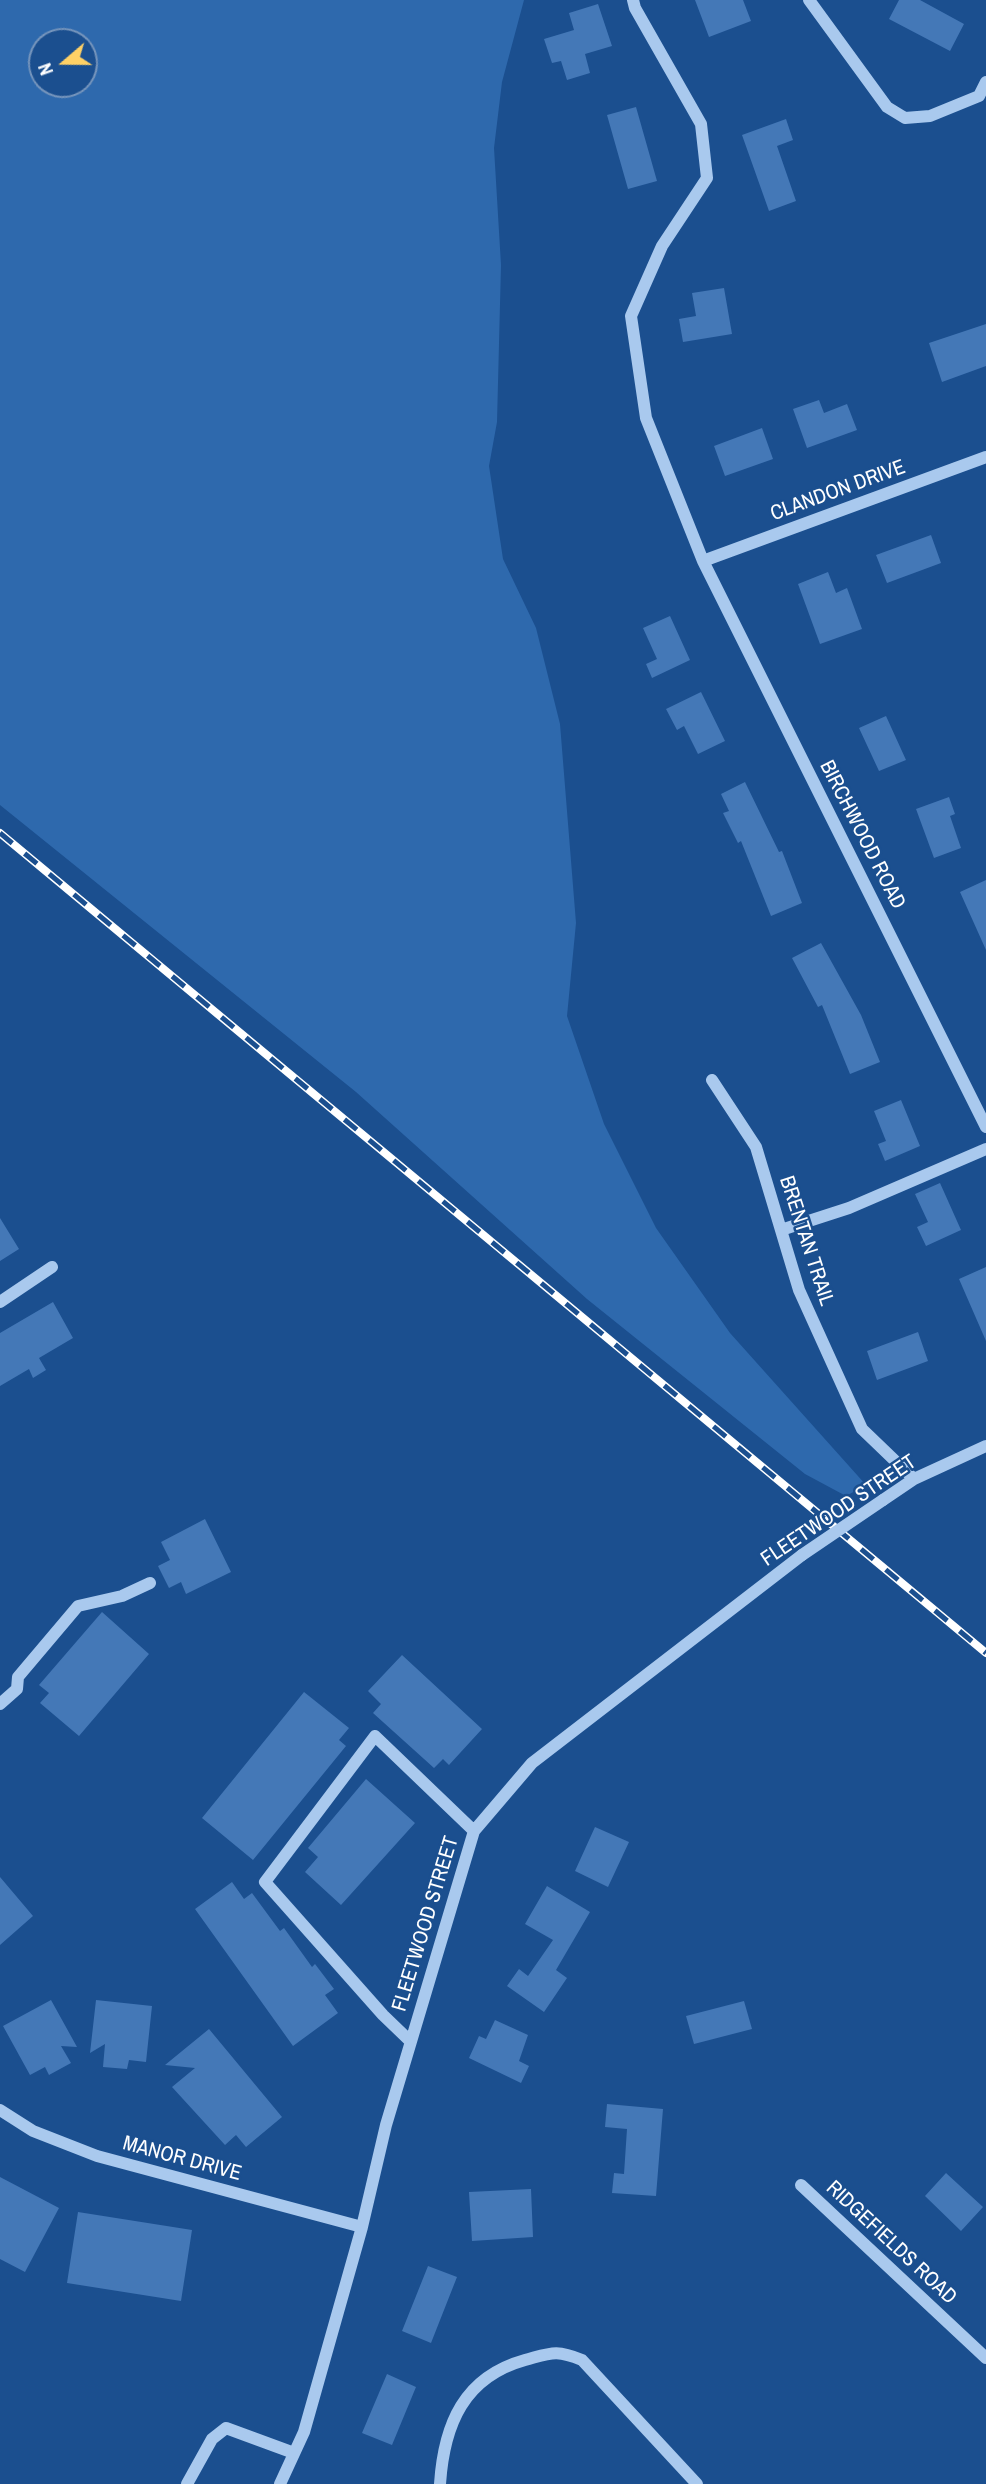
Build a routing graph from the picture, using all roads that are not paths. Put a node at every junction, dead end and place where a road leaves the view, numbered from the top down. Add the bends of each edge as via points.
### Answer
1 (633, 0) edge
2 (809, 0) edge
3 (986, 82) edge
4 (986, 457) edge
5 (703, 561) junction
6 (712, 1080) dead end
7 (986, 1127) edge
8 (986, 1149) edge
9 (781, 1230) junction
10 (52, 1267) dead end
11 (0, 1301) edge
12 (986, 1446) edge
13 (914, 1479) junction
14 (150, 1583) dead end
15 (0, 1704) edge
16 (474, 1831) junction
17 (410, 2040) junction
18 (0, 2109) edge
19 (801, 2185) dead end
20 (362, 2227) junction
21 (986, 2358) edge
22 (294, 2453) junction
23 (187, 2484) edge
24 (280, 2484) edge
25 (440, 2484) edge
26 (697, 2484) edge

1 - 5 street, BIRCHWOOD ROAD via 701,124 707,178 662,246 631,316 646,418
2 - 3 street via 887,107 905,118 930,116 979,96
4 - 5 street, CLANDON DRIVE
5 - 7 street, BIRCHWOOD ROAD
6 - 9 street, BRENTAN TRAIL via 756,1147
8 - 9 street via 849,1208
9 - 13 street, BRENTAN TRAIL via 799,1290 862,1429
10 - 11 street
12 - 13 street, FLEETWOOD STREET
13 - 16 street, FLEETWOOD STREET, bridge via 802,1555 532,1763
14 - 15 street via 122,1596 78,1606 18,1677 17,1689
16 - 17 street, FLEETWOOD STREET
16 - 17 street via 375,1736 265,1882
17 - 20 street, FLEETWOOD STREET
18 - 20 street, MANOR DRIVE via 33,2131 97,2156
19 - 21 street, RIDGEFIELDS ROAD
20 - 22 street, FLEETWOOD STREET via 304,2432
22 - 23 street via 226,2428 212,2439
22 - 24 street, FLEETWOOD STREET
25 - 26 street via 449,2434 465,2398 482,2378 505,2366 562,2351 582,2360

